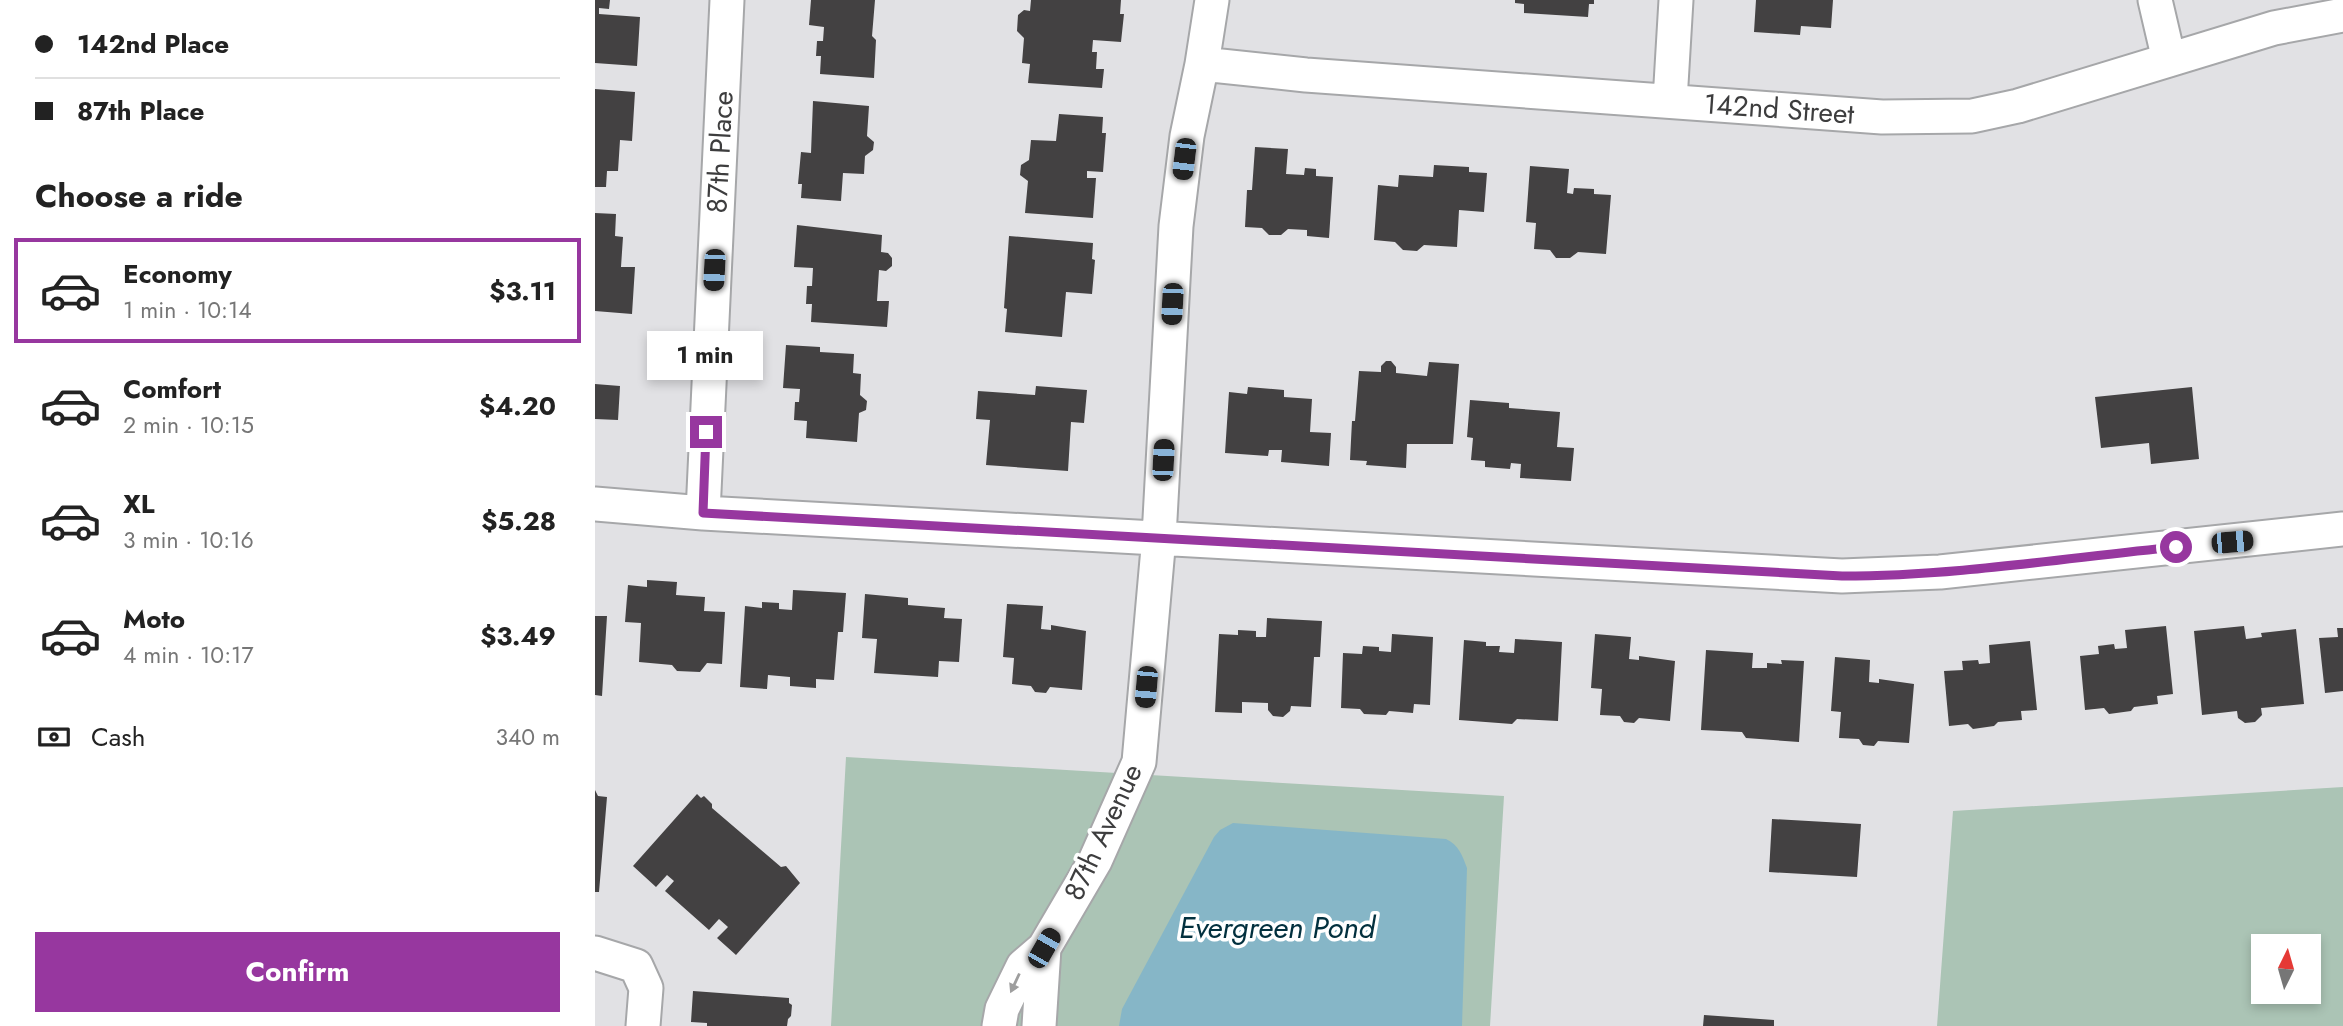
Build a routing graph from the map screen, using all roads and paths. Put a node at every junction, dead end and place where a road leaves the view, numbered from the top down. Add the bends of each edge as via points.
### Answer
1 (727, 0) edge
2 (1212, 0) edge
3 (1676, 0) edge
4 (2155, 0) edge
5 (2343, 15) edge
6 (2169, 60) junction
7 (1202, 64) junction
8 (1669, 101) junction
9 (595, 505) edge
10 (703, 513) junction
11 (2343, 529) edge
12 (1159, 537) junction
13 (1044, 948) junction
14 (595, 953) edge
15 (643, 1026) edge
16 (999, 1026) edge
17 (1038, 1026) edge

1 - 10 street, 87th Place
2 - 7 street, 87th Avenue
3 - 8 street
4 - 6 street
5 - 6 street, 142nd Street via 2274,28
6 - 8 street, 142nd Street via 1972,116 1881,117
7 - 8 street, 142nd Street
7 - 12 street, 87th Avenue via 1176,226
9 - 10 street
10 - 12 street
11 - 12 street via 1897,576
12 - 13 street, 87th Avenue via 1139,762 1095,861
13 -> 16 street via 1023,966 1002,1009
13 - 17 street
14 - 15 street via 636,966 646,988

